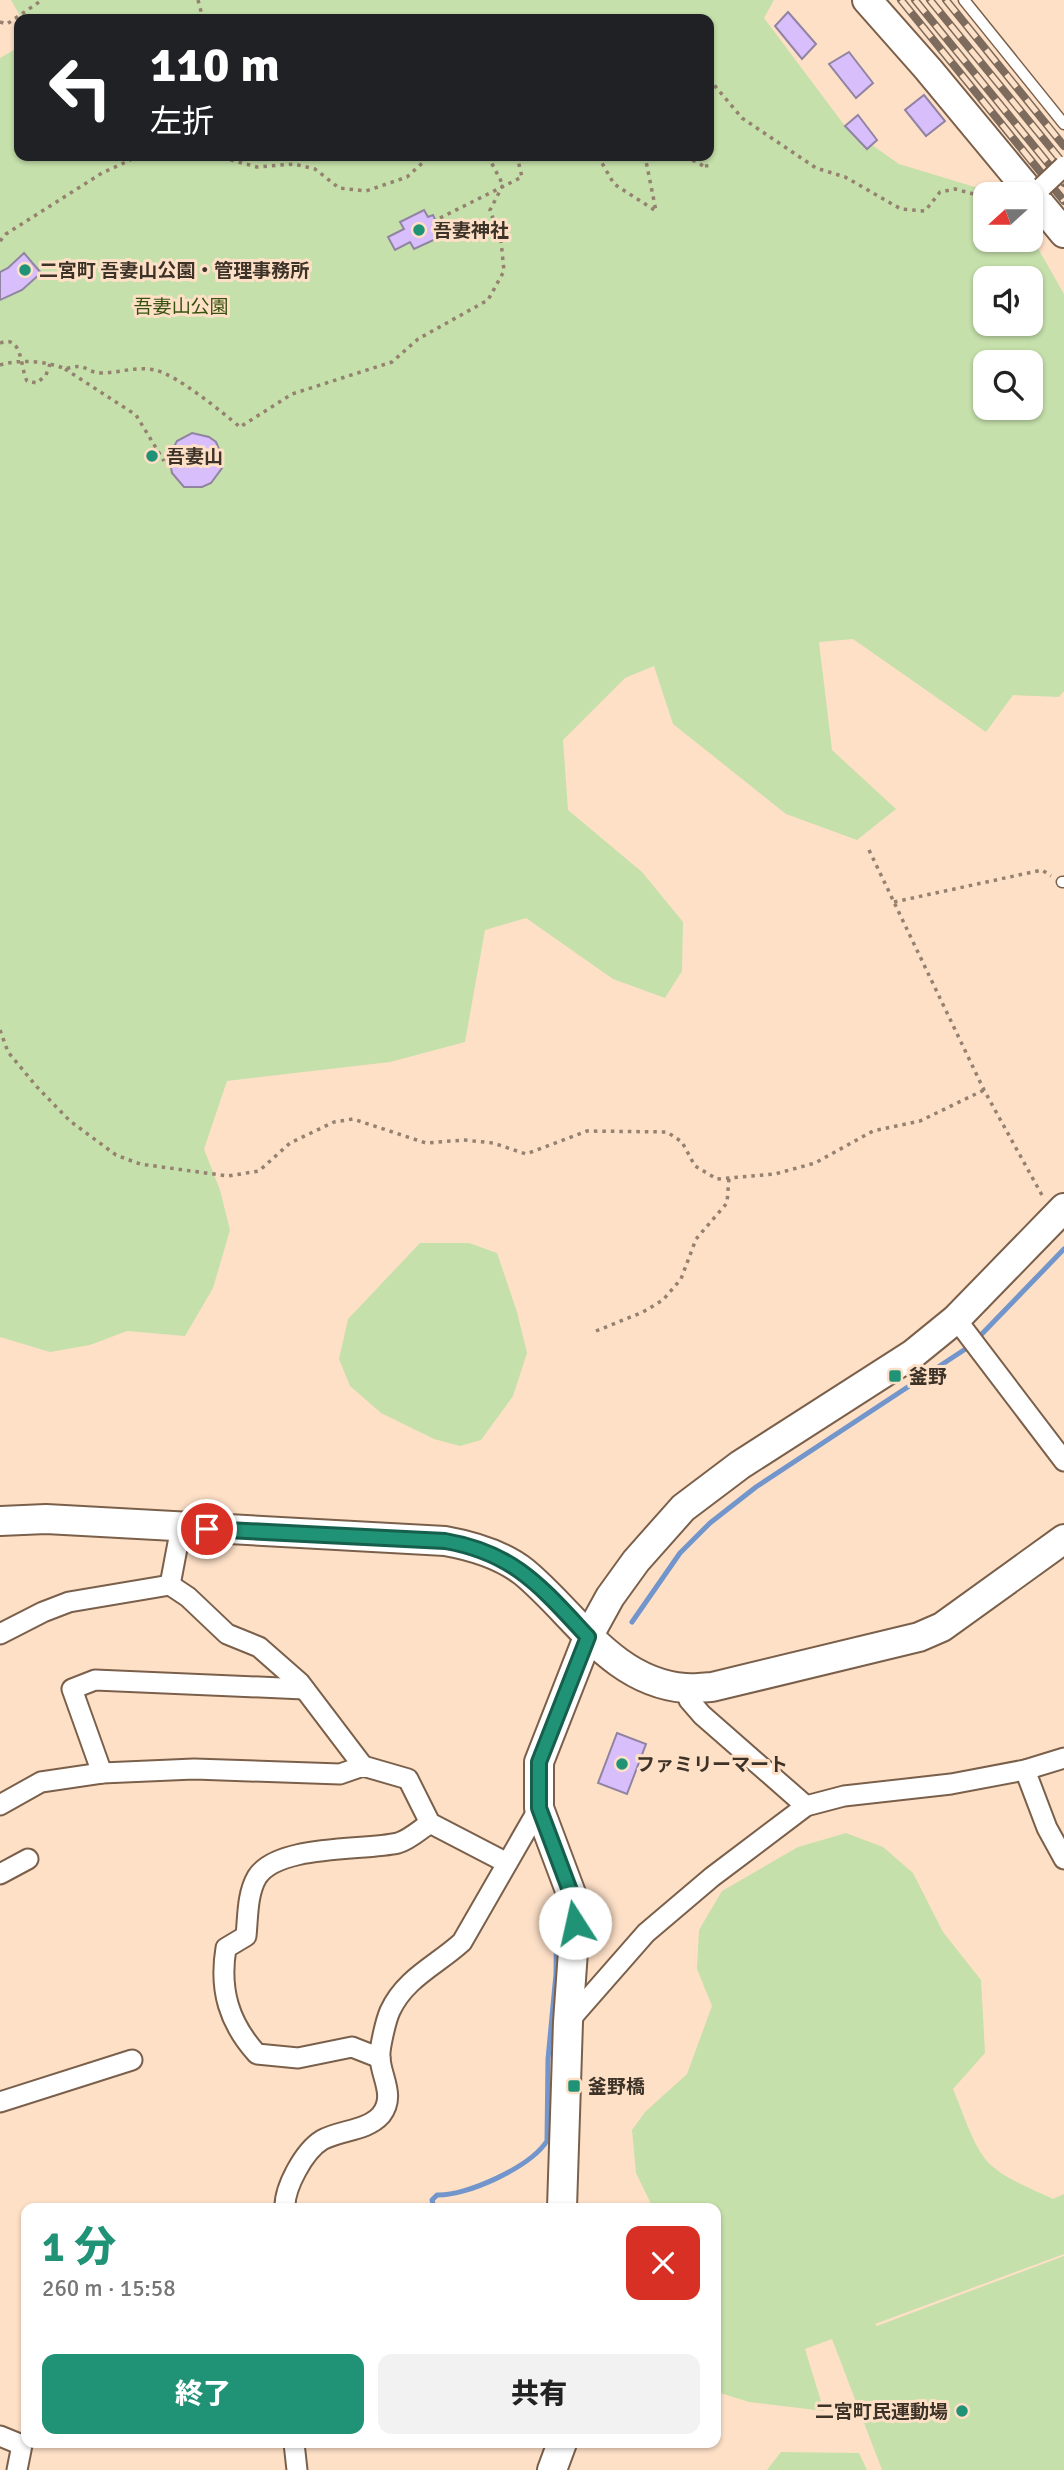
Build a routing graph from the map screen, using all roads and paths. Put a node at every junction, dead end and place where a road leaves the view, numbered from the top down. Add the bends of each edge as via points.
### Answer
1 (42, 0) edge
2 (867, 0) edge
3 (964, 0) edge
4 (22, 14) edge
5 (714, 85) edge
6 (1064, 124) edge
7 (128, 161) edge
8 (234, 161) edge
9 (425, 161) edge
10 (491, 161) edge
11 (518, 161) edge
12 (601, 161) edge
13 (646, 161) edge
14 (694, 161) edge
15 (706, 161) edge
16 (1064, 166) edge
17 (503, 185) junction
18 (1043, 186) edge
19 (973, 194) edge
20 (440, 218) dead end
21 (1064, 233) edge
22 (0, 241) edge
23 (0, 342) edge
24 (22, 363) junction
25 (50, 364) junction
26 (0, 365) edge
27 (65, 369) junction
28 (164, 461) dead end
29 (869, 850) dead end
30 (1063, 882) edge
31 (894, 902) junction
32 (0, 1030) edge
33 (984, 1090) junction
34 (729, 1178) junction
35 (1062, 1212) edge
36 (960, 1324) junction
37 (596, 1331) dead end
38 (1064, 1461) edge
39 (0, 1521) edge
40 (181, 1527) junction
41 (1064, 1539) edge
42 (170, 1585) junction
43 (0, 1634) edge
44 (588, 1637) junction
45 (685, 1688) junction
46 (304, 1689) junction
47 (1064, 1758) edge
48 (363, 1766) junction
49 (1025, 1770) junction
50 (102, 1773) junction
51 (0, 1805) edge
52 (806, 1806) junction
53 (539, 1808) junction
54 (430, 1823) junction
55 (28, 1859) dead end
56 (1064, 1859) edge
57 (507, 1863) junction
58 (0, 1874) edge
59 (568, 2022) junction
60 (380, 2058) junction
61 (132, 2060) dead end
62 (0, 2102) edge
63 (285, 2203) edge
64 (562, 2203) edge
65 (0, 2436) edge
66 (21, 2445) edge
67 (21, 2448) edge
68 (295, 2448) edge
69 (560, 2448) edge
70 (17, 2470) edge
71 (297, 2470) edge
72 (552, 2470) edge

1 - 4 path
2 - 21 street
3 - 6 lane
5 - 19 path via 742,118 816,168 845,177 901,209 925,211 940,192 955,189
7 - 22 path via 72,191
8 - 9 path via 257,167 294,164 315,169 340,188 366,191 407,177
10 - 17 path
11 - 17 path via 522,177
12 - 13 path via 614,184 656,211
14 - 15 path via 707,168
16 - 18 street, bridge
17 - 20 path
17 - 27 path via 490,210 501,241 504,271 488,300 418,340 392,362 292,394 240,427 157,370 99,373 79,364
23 - 24 path via 12,341
24 - 25 path
24 - 25 path via 24,376 31,383 42,380
24 - 26 path
25 - 27 path
27 - 28 path via 136,415
29 - 31 path
30 - 31 path via 1041,870
31 - 33 path
32 - 34 path via 8,1052 70,1121 116,1155 140,1164 228,1176 259,1171 290,1143 334,1122 353,1119 426,1143 493,1143 526,1154 587,1131 667,1132 682,1142 695,1166 718,1179
33 - 34 path via 920,1121 873,1131 815,1163 775,1174
33 - 35 path via 1044,1198
34 - 37 path via 727,1203 696,1238 681,1279 663,1300
35 - 36 street
36 - 38 street
36 - 44 street via 740,1465 683,1508 636,1561
39 - 40 street via 46,1519
40 - 42 street
40 - 44 street via 471,1546 522,1571
41 - 45 street via 942,1627 919,1637 712,1687
42 - 43 street via 69,1602
42 - 46 street via 227,1634 260,1647
44 - 45 street via 614,1660 651,1681
44 - 53 street via 539,1762
45 - 52 street via 702,1715
46 - 48 street
46 - 50 street via 95,1681 72,1689
47 - 49 street
48 - 50 street via 341,1774 194,1769
48 - 54 street via 408,1779
49 - 52 street via 844,1796
49 - 56 street
50 - 51 street via 41,1782
52 - 59 street via 646,1933
53 - 57 street
53 - 59 street via 572,1896 575,1923
54 - 57 street
54 - 60 street via 401,1843 311,1851 276,1863 258,1875 250,1897 246,1936 226,1948 224,1993 240,2035 257,2054 298,2058 352,2047
55 - 58 street
57 - 60 street via 463,1942 414,1978 400,1995 389,2013
59 - 64 street
60 - 63 street via 387,2083 381,2114 370,2123 322,2140 291,2180
61 - 62 street
65 - 66 street
67 - 70 street
68 - 71 street
69 - 72 street

